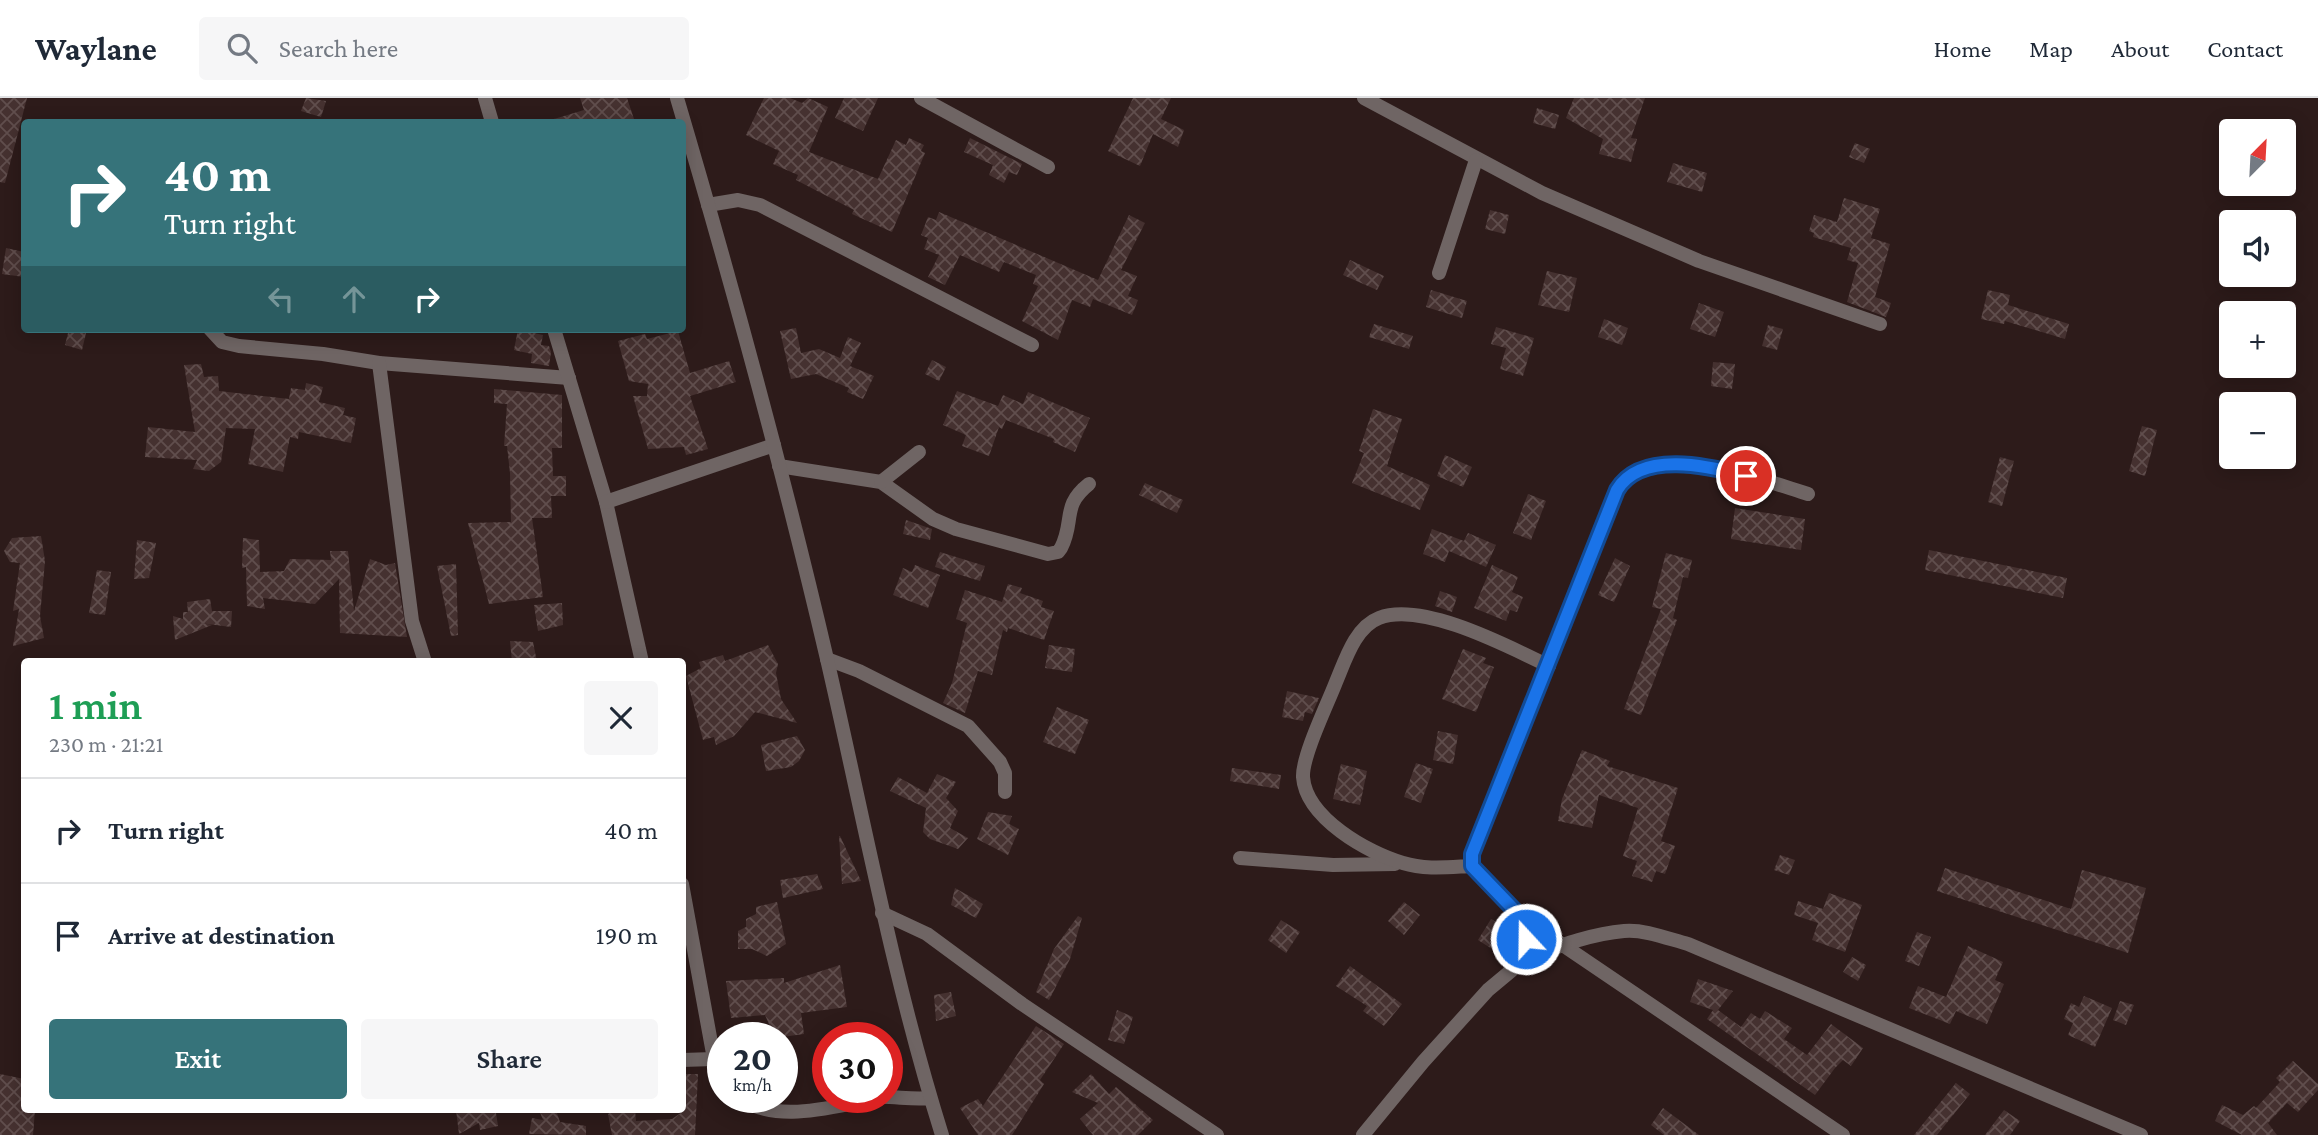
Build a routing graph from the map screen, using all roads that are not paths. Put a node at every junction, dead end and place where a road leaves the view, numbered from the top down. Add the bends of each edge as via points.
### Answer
1 (485, 98) edge
2 (677, 98) edge
3 (921, 98) edge
4 (1364, 98) edge
5 (491, 119) edge
6 (683, 119) edge
7 (686, 129) edge
8 (1476, 160) junction
9 (1048, 167) dead end
10 (708, 205) junction
11 (1439, 273) dead end
12 (1880, 324) dead end
13 (213, 333) edge
14 (555, 333) edge
15 (1032, 345) dead end
16 (379, 363) junction
17 (569, 378) junction
18 (774, 445) junction
19 (919, 452) dead end
20 (779, 466) junction
21 (881, 482) junction
22 (1089, 484) dead end
23 (1808, 494) dead end
24 (606, 502) junction
25 (424, 658) edge
26 (641, 658) edge
27 (827, 659) junction
28 (1549, 666) junction
29 (1005, 792) dead end
30 (1240, 858) dead end
31 (1404, 864) junction
32 (1472, 866) junction
33 (686, 906) edge
34 (883, 913) junction
35 (1520, 916) junction
36 (1562, 945) junction
37 (1518, 961) junction
38 (707, 1022) edge
39 (707, 1059) edge
40 (686, 1060) edge
41 (930, 1098) junction
42 (798, 1110) edge
43 (942, 1135) edge
44 (1216, 1135) edge
45 (1363, 1135) edge
46 (1843, 1135) edge
47 (2141, 1135) edge

1 - 5 street
2 - 6 street
3 - 9 street
4 - 8 street
7 - 10 street
8 - 11 street
8 - 12 street via 1699,261
10 - 15 street via 738,200 760,205
10 - 18 street
13 - 16 street via 227,344
14 - 17 street
16 - 17 street
16 - 25 street via 412,621
17 - 24 street
18 - 20 street
18 - 24 street
19 - 21 street
20 - 21 street
20 - 27 street
21 - 22 street via 933,519 956,529 1048,554 1061,548 1071,503
23 - 28 street via 1697,466 1660,466 1629,475 1617,490
24 - 26 street
27 - 29 street via 968,726 1000,762
27 - 34 street
28 - 31 street via 1452,623 1430,618 1380,617 1360,633 1303,776 1319,812 1339,831
28 - 32 street via 1490,806
30 - 31 street via 1333,865
31 - 32 street
32 - 35 street
33 - 38 street
34 - 41 street
34 - 44 street via 928,934 1022,1004
35 - 36 street
35 - 37 street via 1526,939
36 - 37 street
36 - 46 street
36 - 47 street via 1626,930 1688,944
37 - 45 street via 1423,1062
39 - 40 street
41 - 42 street via 876,1097
41 - 43 street

